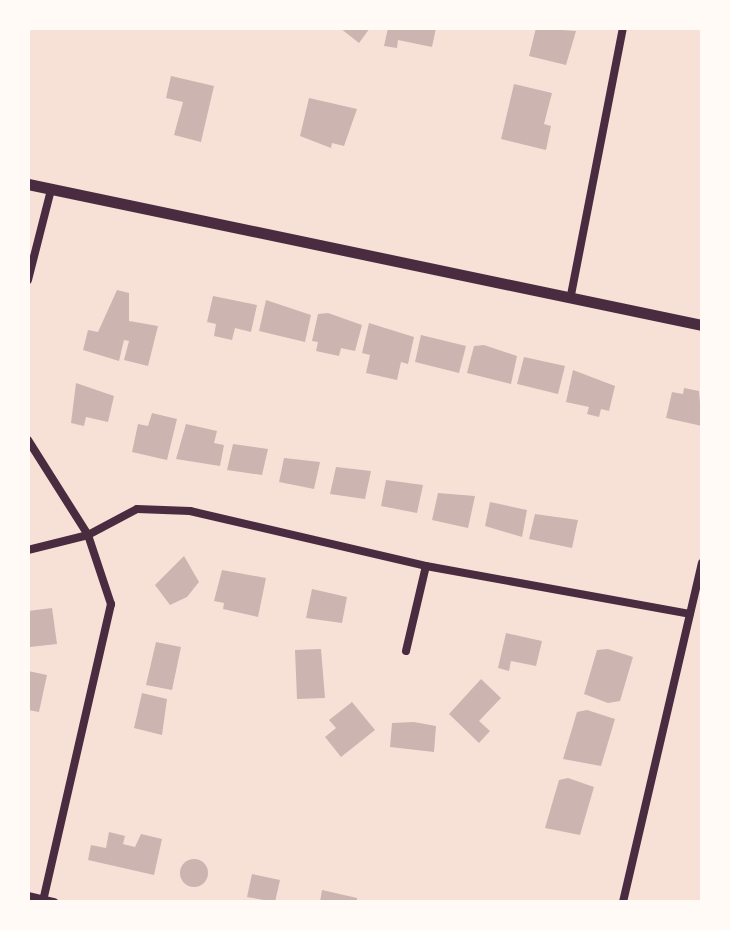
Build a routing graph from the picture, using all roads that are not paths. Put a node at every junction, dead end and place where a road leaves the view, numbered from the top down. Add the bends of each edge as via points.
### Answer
1 (623, 28) edge
2 (28, 184) edge
3 (51, 190) junction
4 (28, 280) edge
5 (571, 295) junction
6 (702, 325) edge
7 (28, 440) edge
8 (88, 535) junction
9 (28, 550) edge
10 (702, 563) edge
11 (426, 566) junction
12 (690, 614) junction
13 (406, 651) dead end
14 (28, 896) edge
15 (43, 900) junction
16 (54, 902) edge
17 (623, 902) edge

1 - 5 street
2 - 3 street
3 - 4 street
3 - 5 street
5 - 6 street
7 - 8 street
8 - 9 street
8 - 11 street via 137,509 190,511
8 - 15 street via 111,604
10 - 12 street
11 - 12 street
11 - 13 street
12 - 17 street
14 - 15 street
15 - 16 street

